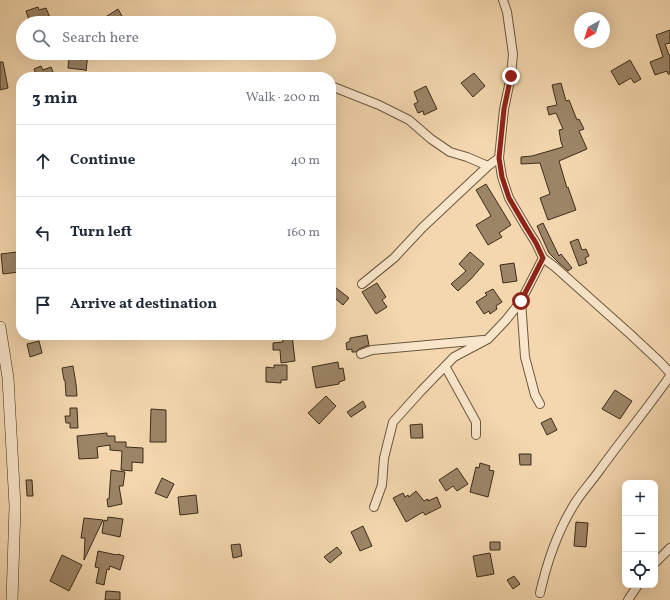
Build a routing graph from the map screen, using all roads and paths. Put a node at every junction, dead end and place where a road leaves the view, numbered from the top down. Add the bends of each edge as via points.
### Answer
1 (503, 0) edge
2 (336, 88) edge
3 (499, 158) junction
4 (488, 166) junction
5 (543, 258) junction
6 (362, 284) dead end
7 (521, 301) junction
8 (0, 327) edge
9 (488, 339) junction
10 (361, 354) dead end
11 (445, 366) junction
12 (670, 373) edge
13 (670, 376) edge
14 (540, 404) dead end
15 (476, 435) dead end
16 (374, 507) dead end
17 (670, 548) edge
18 (658, 560) edge
19 (636, 588) edge
20 (540, 594) dead end
21 (12, 600) edge
22 (628, 600) edge

1 - 3 street via 513,54
2 - 4 street via 409,120 450,152
3 - 4 street
3 - 5 street via 509,198
4 - 6 street via 394,258
5 - 7 street
5 - 12 street via 630,334
7 - 9 street
7 - 14 street via 525,356 535,395
8 - 21 street via 8,378 15,506
9 - 10 street via 372,350
9 - 11 street via 454,357
11 - 15 street via 476,422
11 - 16 street via 393,422 384,458 382,485
13 - 20 street via 575,503 560,533
17 - 18 street
19 - 22 street

